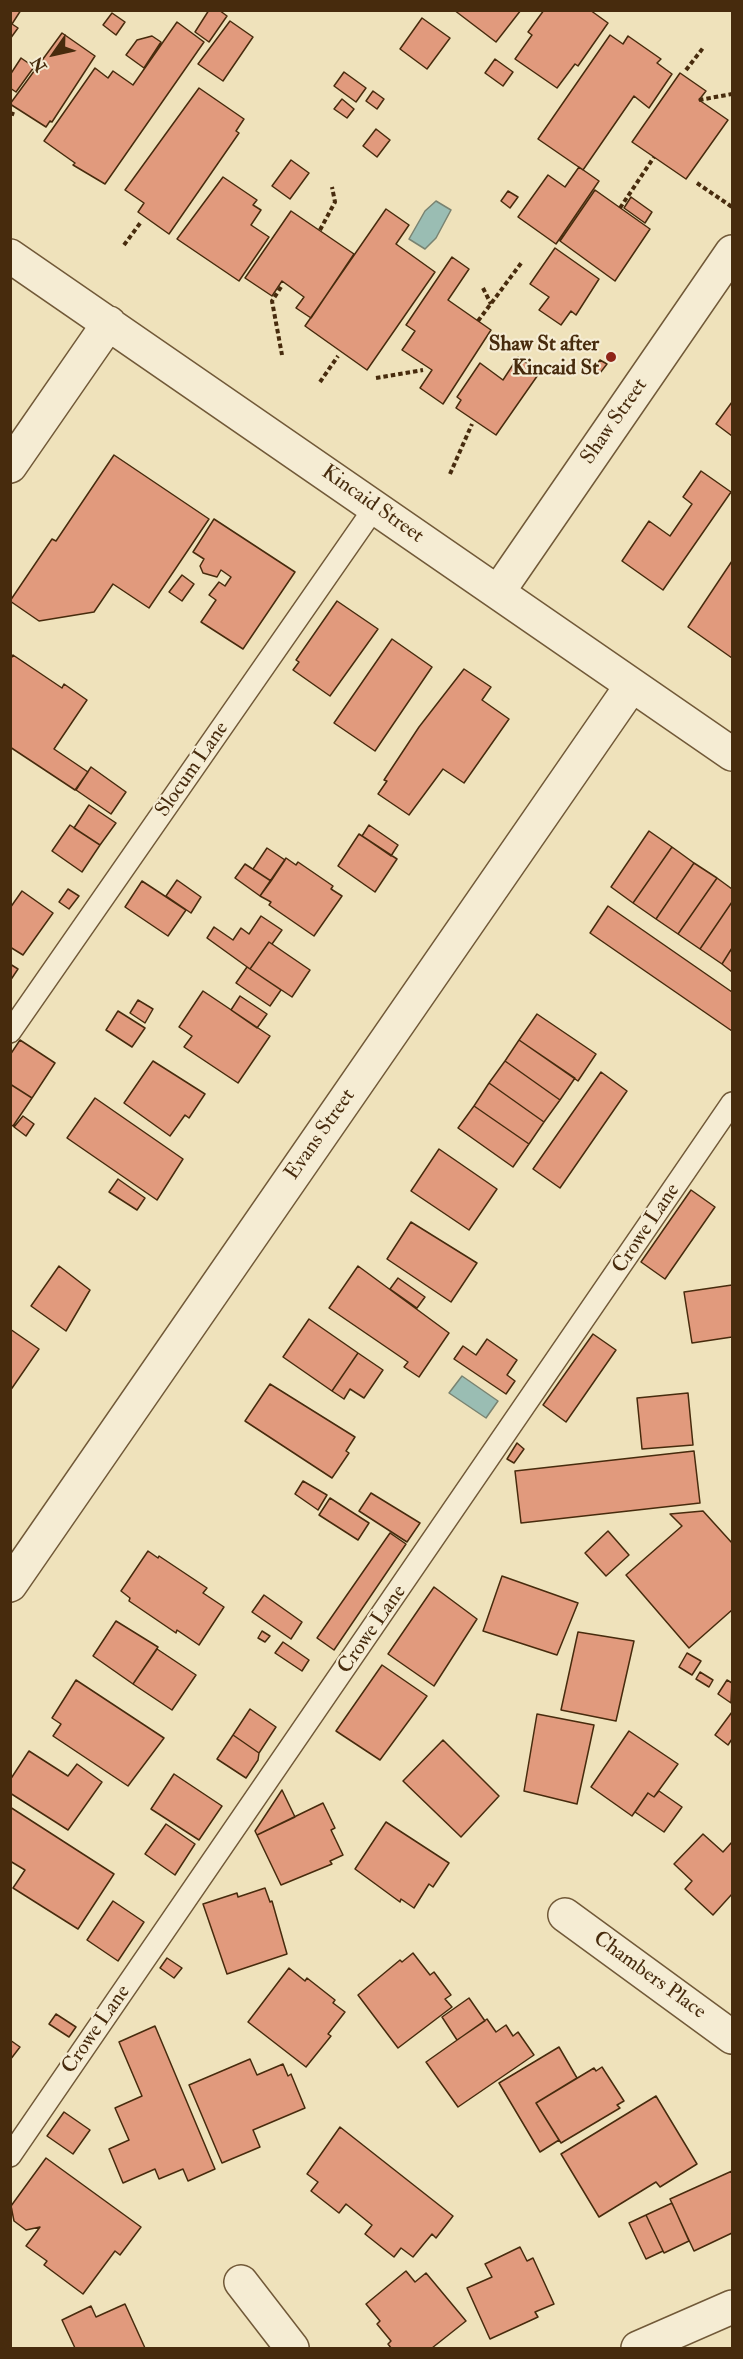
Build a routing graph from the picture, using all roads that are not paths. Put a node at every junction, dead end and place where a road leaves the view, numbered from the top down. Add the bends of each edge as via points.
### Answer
1 (732, 252) edge
2 (10, 256) edge
3 (109, 323) junction
4 (10, 466) edge
5 (375, 507) junction
6 (498, 592) junction
7 (632, 685) junction
8 (732, 754) edge
9 (10, 1032) edge
10 (732, 1103) edge
11 (10, 1586) edge
12 (565, 1915) dead end
13 (732, 2037) edge
14 (10, 2156) edge
15 (241, 2282) dead end
16 (732, 2307) edge
17 (292, 2349) edge
18 (638, 2349) edge

1 - 6 street, Shaw Street
2 - 3 street, Kincaid Street
3 - 4 street
3 - 5 street, Kincaid Street
5 - 6 street, Kincaid Street
5 - 9 lane, Slocum Lane
6 - 7 street, Kincaid Street
7 - 8 street, Kincaid Street
7 - 11 street, Evans Street
10 - 14 lane, Crowe Lane
12 - 13 street, Chambers Place
15 - 17 street
16 - 18 street

